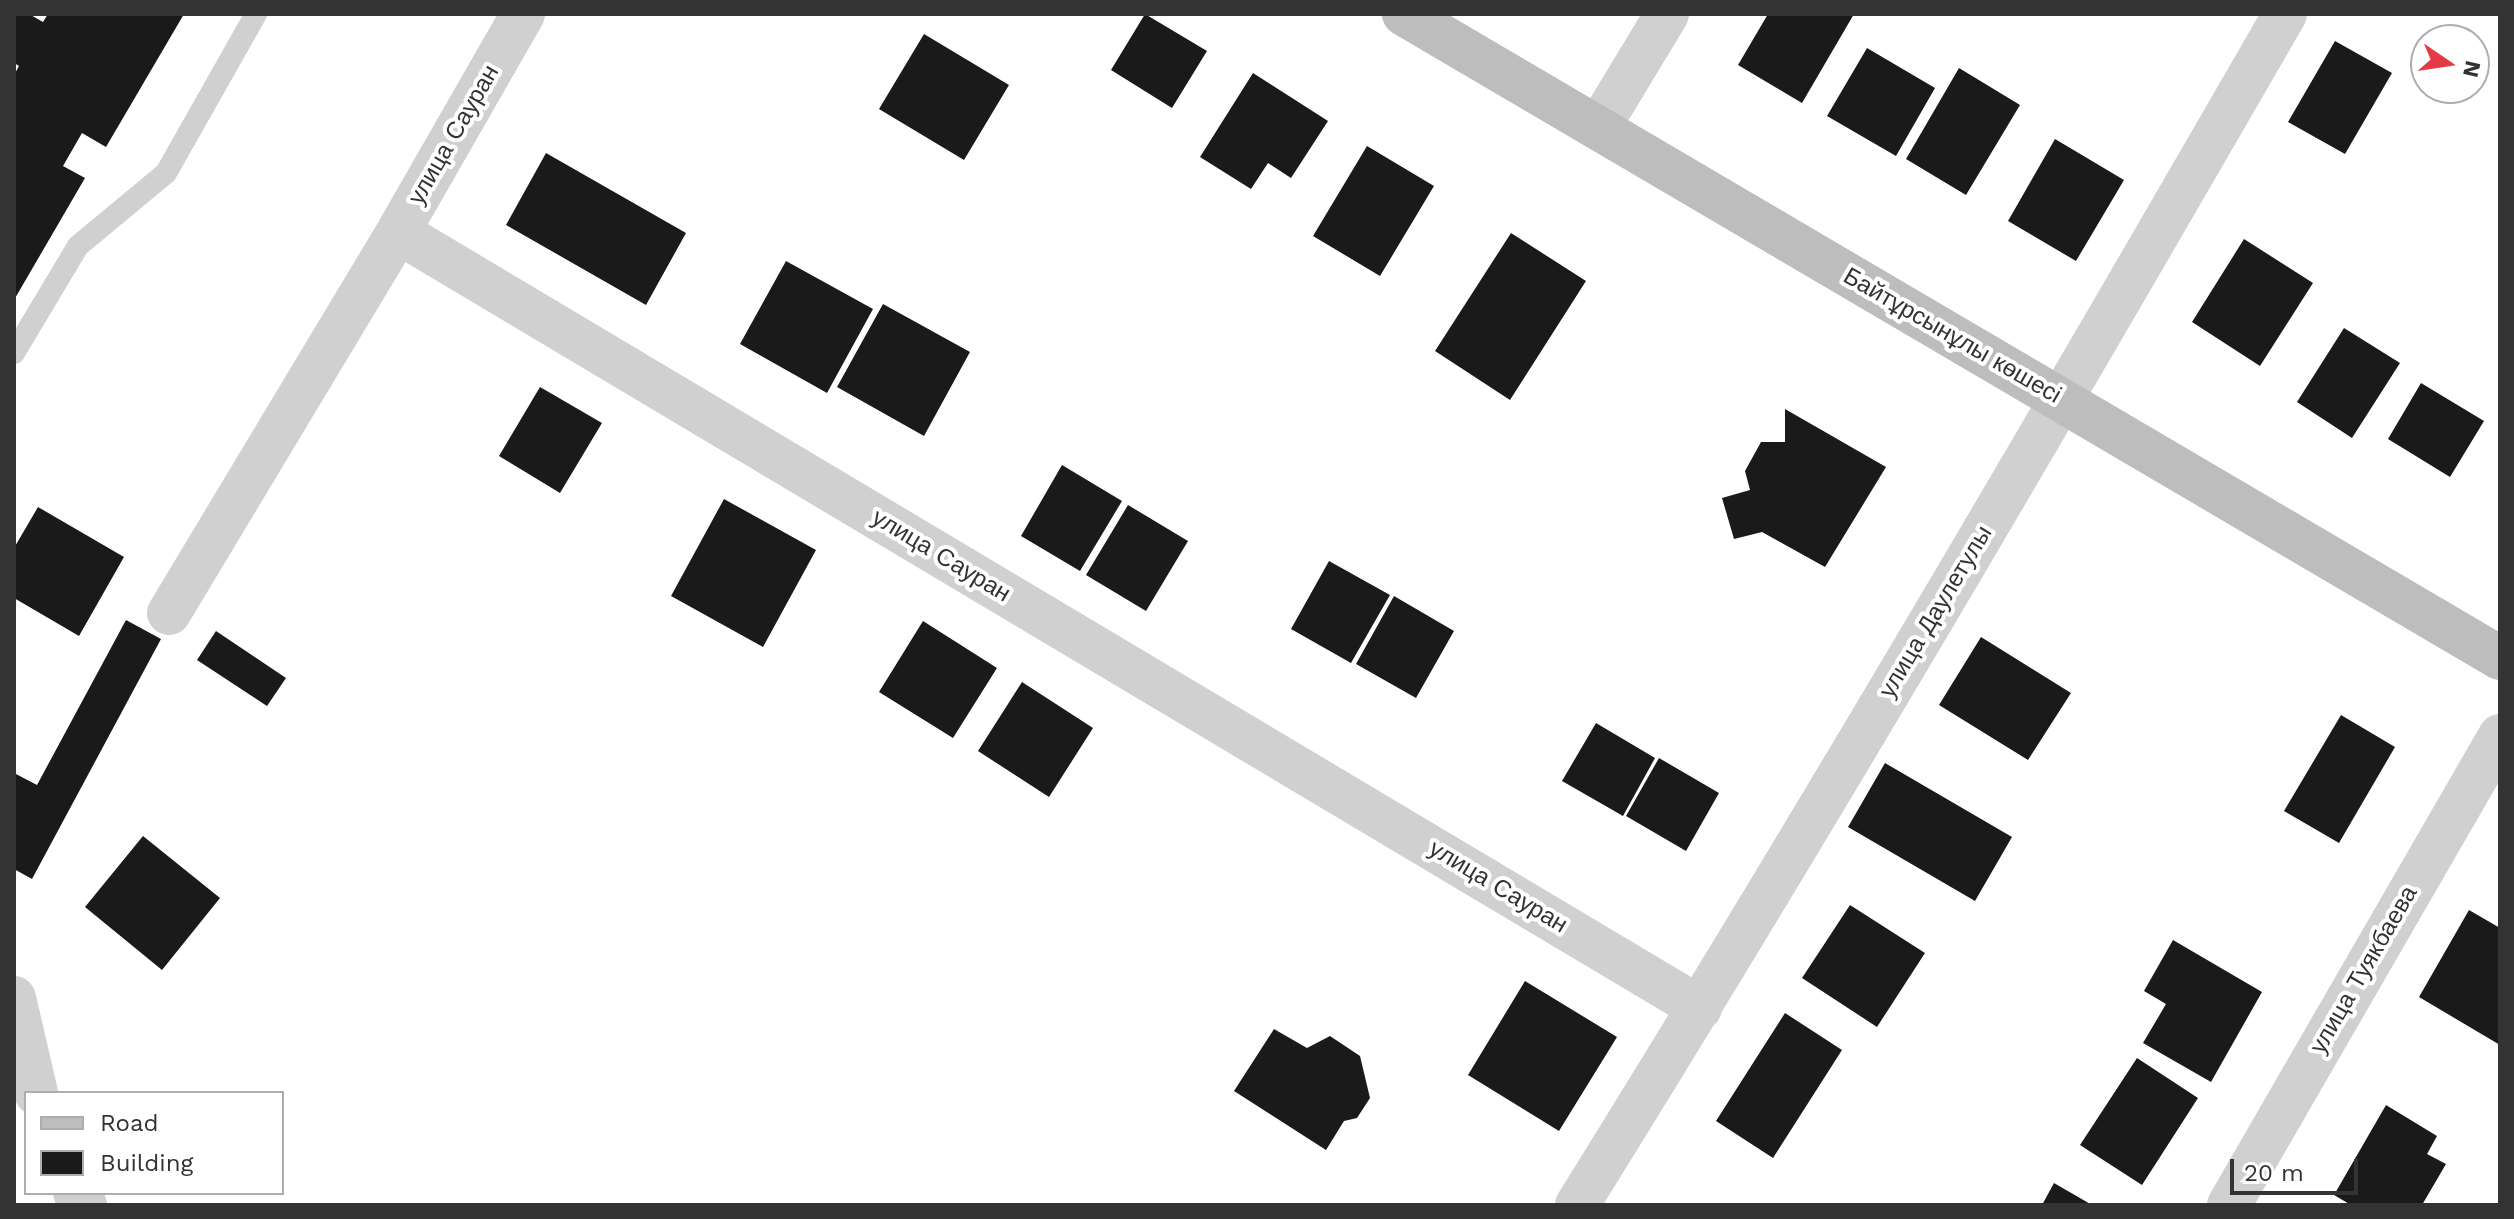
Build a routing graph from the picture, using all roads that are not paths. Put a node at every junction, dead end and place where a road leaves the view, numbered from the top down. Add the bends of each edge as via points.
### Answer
1 (256, 14) edge
2 (523, 14) edge
3 (1404, 14) edge
4 (1667, 14) edge
5 (2285, 14) edge
6 (1598, 128) junction
7 (398, 232) junction
8 (14, 353) edge
9 (2062, 400) junction
10 (169, 613) dead end
11 (2500, 658) edge
12 (2500, 736) edge
13 (14, 998) edge
14 (1700, 1008) junction
15 (36, 1091) edge
16 (2233, 1204) edge
17 (1577, 1205) edge

1 - 8 lane via 166,173 78,246
2 - 7 street, улица Сауран
3 - 6 main road, Байтұрсынұлы көшесі
4 - 6 street
5 - 9 street, улица Даулетулы
6 - 9 main road, Байтұрсынұлы көшесі
7 - 10 street
7 - 14 street, улица Сауран
9 - 11 main road, Байтұрсынұлы көшесі
9 - 14 street, улица Даулетулы
12 - 16 street, улица Туякбаева
13 - 15 street
14 - 17 street, улица Даулетулы

